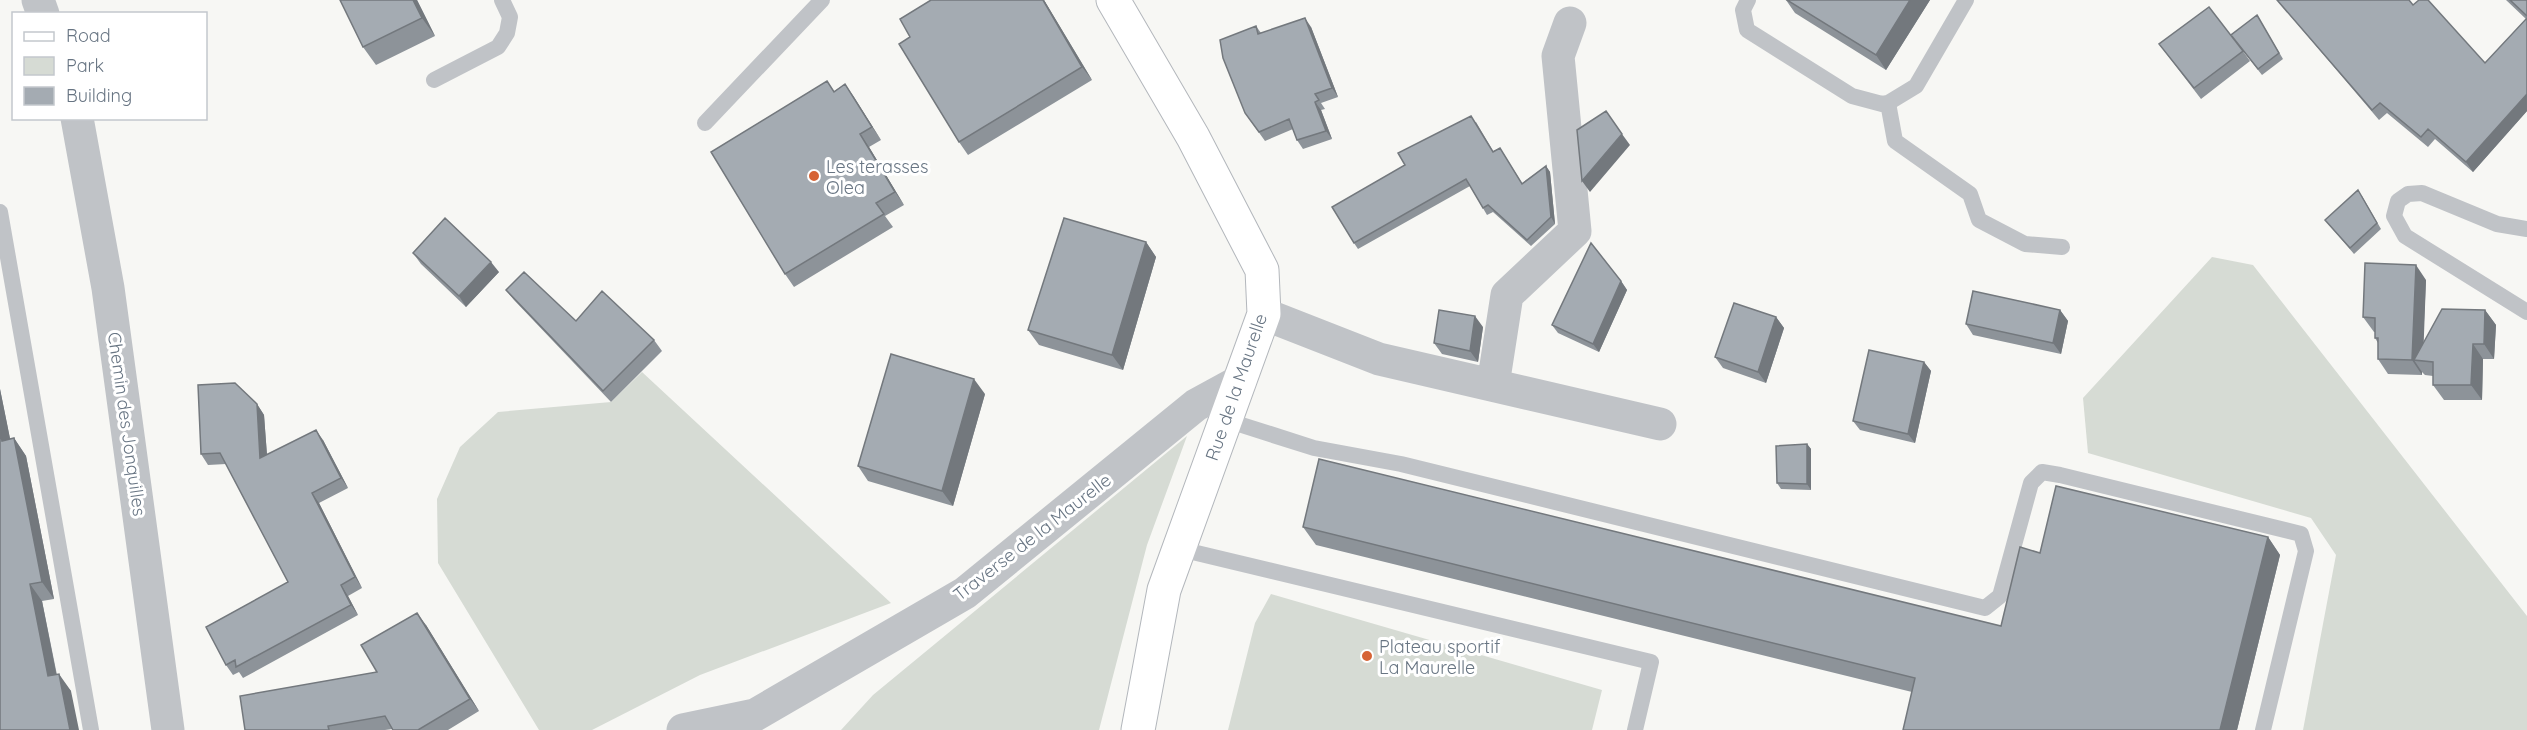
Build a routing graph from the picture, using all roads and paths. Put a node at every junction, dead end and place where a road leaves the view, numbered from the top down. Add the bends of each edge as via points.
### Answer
1 (502, 0) edge
2 (822, 0) edge
3 (1113, 0) edge
4 (1748, 0) edge
5 (1966, 0) edge
6 (1570, 23) dead end
7 (434, 80) dead end
8 (1888, 103) junction
9 (77, 120) edge
10 (705, 123) dead end
11 (0, 212) edge
12 (2527, 229) edge
13 (2062, 247) dead end
14 (2527, 312) edge
15 (1264, 314) junction
16 (1240, 381) junction
17 (1493, 386) junction
18 (1226, 420) junction
19 (1660, 424) dead end
20 (1180, 549) junction
21 (760, 722) edge
22 (91, 730) edge
23 (168, 730) edge
24 (683, 730) edge
25 (1138, 730) edge
26 (1635, 730) edge
27 (2263, 730) edge

1 - 7 lane via 510,17 507,33 498,47
2 - 10 lane
3 - 15 street, Rue de la Maurelle via 1193,137 1262,270
4 - 8 lane via 1743,10 1747,30 1852,96
5 - 8 lane via 1916,86
6 - 17 street via 1558,56 1575,231 1507,295
8 - 13 lane via 1895,141 1970,194 1978,220 2025,244
9 - 23 street, Chemin des Jonquilles via 108,288
11 - 22 lane
12 - 14 lane via 2497,224 2422,194 2408,194 2398,201 2394,216 2405,236
15 - 16 street, Rue de la Maurelle
15 - 17 street via 1379,360
16 - 18 street, Rue de la Maurelle
16 - 21 street, Traverse de la Maurelle via 1196,405 965,593
17 - 19 street
18 - 20 street, Rue de la Maurelle
18 - 27 lane via 1314,448 1401,464 1985,608 2000,596 2031,483 2042,472 2301,534 2306,551
20 - 25 street, Rue de la Maurelle via 1164,590
20 - 26 lane via 1650,662
21 - 24 street, Traverse de la Maurelle

